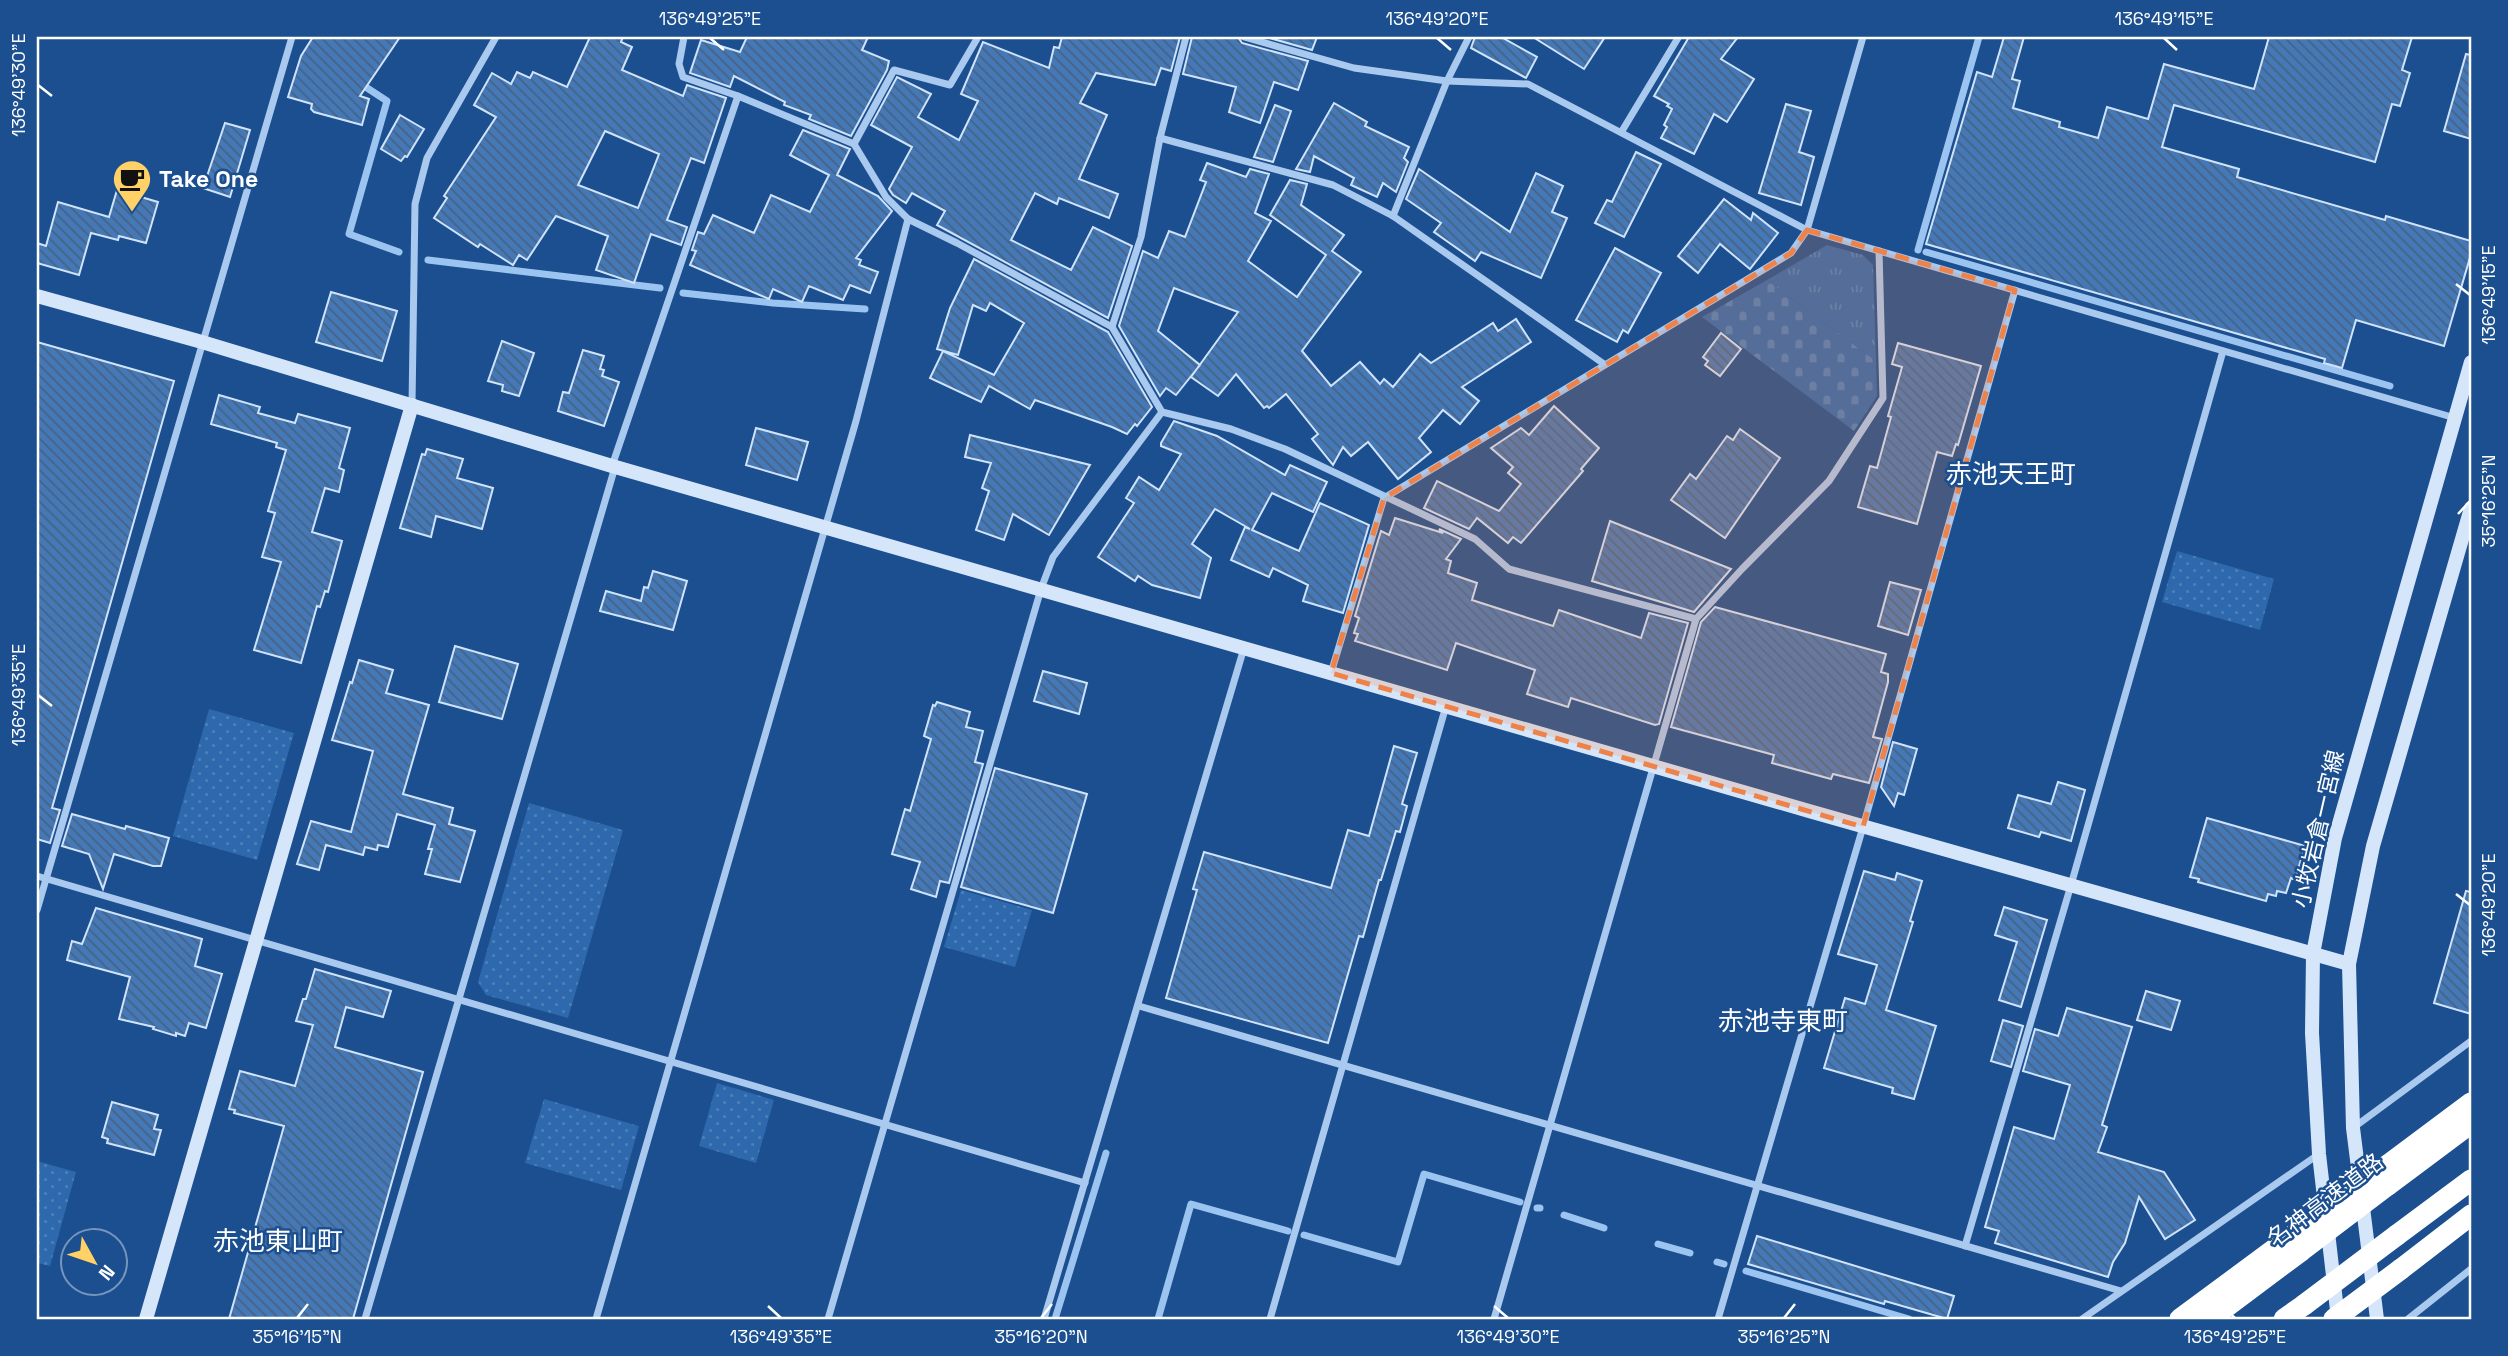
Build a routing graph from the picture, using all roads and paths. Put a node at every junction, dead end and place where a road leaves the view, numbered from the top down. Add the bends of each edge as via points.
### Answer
1 (292, 37) edge
2 (496, 37) edge
3 (684, 37) edge
4 (978, 37) edge
5 (1186, 37) edge
6 (1244, 37) edge
7 (1469, 37) edge
8 (1676, 37) edge
9 (1863, 37) edge
10 (1447, 81) junction
11 (738, 96) junction
12 (1622, 131) junction
13 (1160, 138) junction
14 (853, 144) junction
15 (1393, 216) junction
16 (908, 219) junction
17 (1807, 230) junction
18 (1880, 251) junction
19 (2015, 290) junction
20 (37, 296) edge
21 (1112, 327) junction
22 (202, 342) junction
23 (2223, 351) junction
24 (2471, 362) edge
25 (1604, 363) junction
26 (412, 405) junction
27 (1162, 412) junction
28 (2456, 418) junction
29 (614, 466) junction
30 (1384, 498) junction
31 (2471, 508) edge
32 (826, 526) junction
33 (1041, 589) junction
34 (1696, 619) junction
35 (1244, 648) junction
36 (1331, 673) junction
37 (1446, 706) junction
38 (1653, 766) junction
39 (1863, 827) junction
40 (37, 876) edge
41 (46, 878) junction
42 (2071, 885) junction
43 (37, 910) edge
44 (257, 940) junction
45 (2313, 954) junction
46 (2348, 964) junction
47 (459, 999) junction
48 (1139, 1006) junction
49 (2471, 1041) edge
50 (670, 1061) junction
51 (1343, 1066) junction
52 (2471, 1102) edge
53 (2471, 1123) edge
54 (885, 1124) junction
55 (1550, 1125) junction
56 (2353, 1128) junction
57 (2319, 1154) junction
58 (2388, 1175) junction
59 (2471, 1180) edge
60 (1085, 1182) junction
61 (1757, 1185) junction
62 (2471, 1214) edge
63 (2300, 1240) junction
64 (1965, 1246) junction
65 (2471, 1269) edge
66 (2121, 1291) junction
67 (146, 1319) edge
68 (365, 1319) edge
69 (596, 1319) edge
70 (828, 1319) edge
71 (1044, 1319) edge
72 (1270, 1319) edge
73 (1494, 1319) edge
74 (1718, 1319) edge
75 (2082, 1319) edge
76 (2180, 1319) edge
77 (2210, 1319) edge
78 (2284, 1319) edge
79 (2336, 1319) edge
80 (2377, 1319) edge
81 (2408, 1319) edge

1 - 22 street
2 - 26 street via 427,158 415,205
3 - 11 street via 679,64 683,77
4 - 14 street via 950,85 894,70
5 - 13 street
6 - 10 street via 1354,68
7 - 10 street
8 - 12 street
9 - 17 street
10 - 12 street via 1528,84
10 - 15 street
11 - 14 street
11 - 29 street
12 - 17 street
13 - 15 street via 1333,185
13 - 21 street via 1141,237
14 - 16 street via 886,197
15 - 25 street
16 - 21 street
16 - 32 street
17 - 18 street
17 - 25 street via 1791,253
18 - 19 street
18 - 34 street via 1883,398 1829,481
19 - 23 street
19 - 39 street
20 - 22 street
21 - 27 street
22 - 26 street
22 - 41 street
23 - 28 street
23 - 42 street
24 - 28 street, 小牧岩倉一宮線
25 - 30 street
26 - 29 street
26 - 44 street
27 - 30 street via 1231,429 1285,449
27 - 33 street via 1053,557
28 - 45 street, 小牧岩倉一宮線 via 2335,838
29 - 32 street
29 - 47 street
30 - 34 street via 1475,539 1509,569
30 - 36 street
31 - 46 street via 2373,846
32 - 33 street
32 - 50 street
33 - 35 street
33 - 54 street
34 - 38 street
35 - 36 street
35 - 48 street
36 - 37 street
37 - 38 street
37 - 51 street
38 - 39 street
38 - 55 street
39 - 42 street
39 - 61 street
40 - 41 street
41 - 43 street
41 - 44 street
42 - 45 street
42 - 64 street
44 - 47 street
44 - 67 street
45 - 46 street
45 - 57 street, 小牧岩倉一宮線
46 - 56 street
47 - 50 street
47 - 68 street
48 - 51 street
48 - 60 street
49 - 56 street
50 - 54 street
50 - 69 street
51 - 55 street
51 - 72 street
52 - 58 highway
53 - 58 highway, 名神高速道路
54 - 60 street
54 - 70 street
55 - 61 street
55 - 73 street
56 - 80 street
57 - 66 street
57 - 79 street, 小牧岩倉一宮線
58 - 63 highway, bridge
59 - 78 highway, bridge
60 - 71 street
61 - 64 street
61 - 74 street
62 - 79 highway, bridge
63 - 76 highway
63 - 77 highway, 名神高速道路
64 - 66 street
65 - 81 street
66 - 75 street

